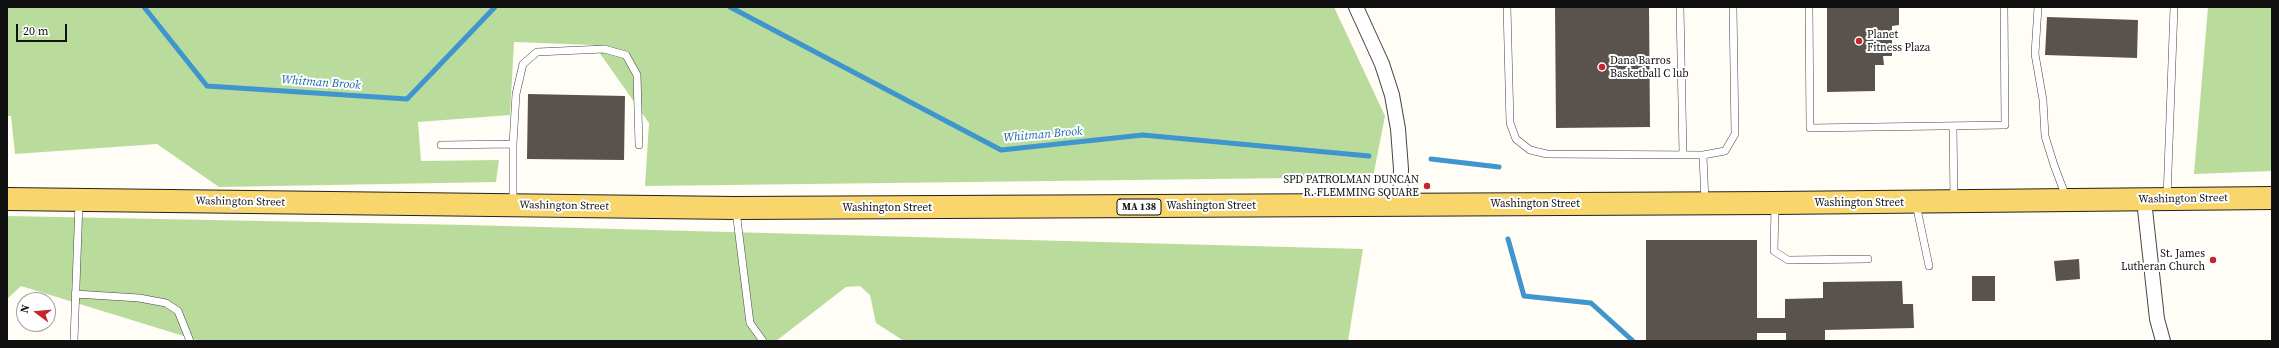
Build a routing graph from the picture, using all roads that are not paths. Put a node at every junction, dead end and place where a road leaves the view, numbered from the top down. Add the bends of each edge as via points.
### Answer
1 (1356, 7) edge
2 (1507, 7) edge
3 (1680, 7) edge
4 (1732, 7) edge
5 (1809, 7) edge
6 (2004, 7) edge
7 (2038, 7) edge
8 (2174, 7) edge
9 (1953, 126) junction
10 (513, 144) junction
11 (639, 144) dead end
12 (441, 145) dead end
13 (1683, 154) junction
14 (1703, 155) junction
15 (2272, 198) edge
16 (7, 199) edge
17 (79, 200) junction
18 (2144, 200) junction
19 (2167, 200) junction
20 (2068, 201) junction
21 (1915, 202) junction
22 (1954, 202) junction
23 (1705, 204) junction
24 (1775, 204) junction
25 (513, 205) junction
26 (1400, 205) junction
27 (735, 208) junction
28 (1868, 260) dead end
29 (1929, 266) dead end
30 (76, 294) junction
31 (74, 341) edge
32 (190, 341) edge
33 (763, 341) edge
34 (2163, 341) edge

1 - 26 street via 1382,64 1392,95 1401,168
2 - 13 lane via 1510,123 1516,139 1530,150 1547,154
3 - 13 lane
4 - 14 lane via 1735,134 1726,151
5 - 9 lane via 1810,128
6 - 9 lane via 2006,125
7 - 20 lane via 2035,54 2043,100 2045,136
8 - 19 lane
9 - 22 lane
10 - 11 lane via 516,94 524,64 537,52 604,49 626,55 637,75
10 - 12 lane
10 - 25 lane
13 - 14 lane
14 - 23 lane
15 - 19 main road, Washington Street / MA 138
16 - 17 main road, Washington Street / MA 138
17 - 25 main road, Washington Street / MA 138
17 - 30 lane
18 - 19 main road, Washington Street / MA 138
18 - 20 main road, Washington Street / MA 138
18 - 34 street via 2157,320
20 - 22 main road, Washington Street / MA 138
21 - 22 main road, Washington Street / MA 138
21 - 24 main road, Washington Street / MA 138
21 - 29 lane
23 - 24 main road, Washington Street / MA 138
23 - 26 main road, Washington Street / MA 138
24 - 28 lane via 1774,251 1788,260
25 - 27 main road, Washington Street / MA 138
26 - 27 main road, Washington Street / MA 138
27 - 33 lane via 750,323
30 - 31 lane
30 - 32 lane via 139,298 166,303 178,311

